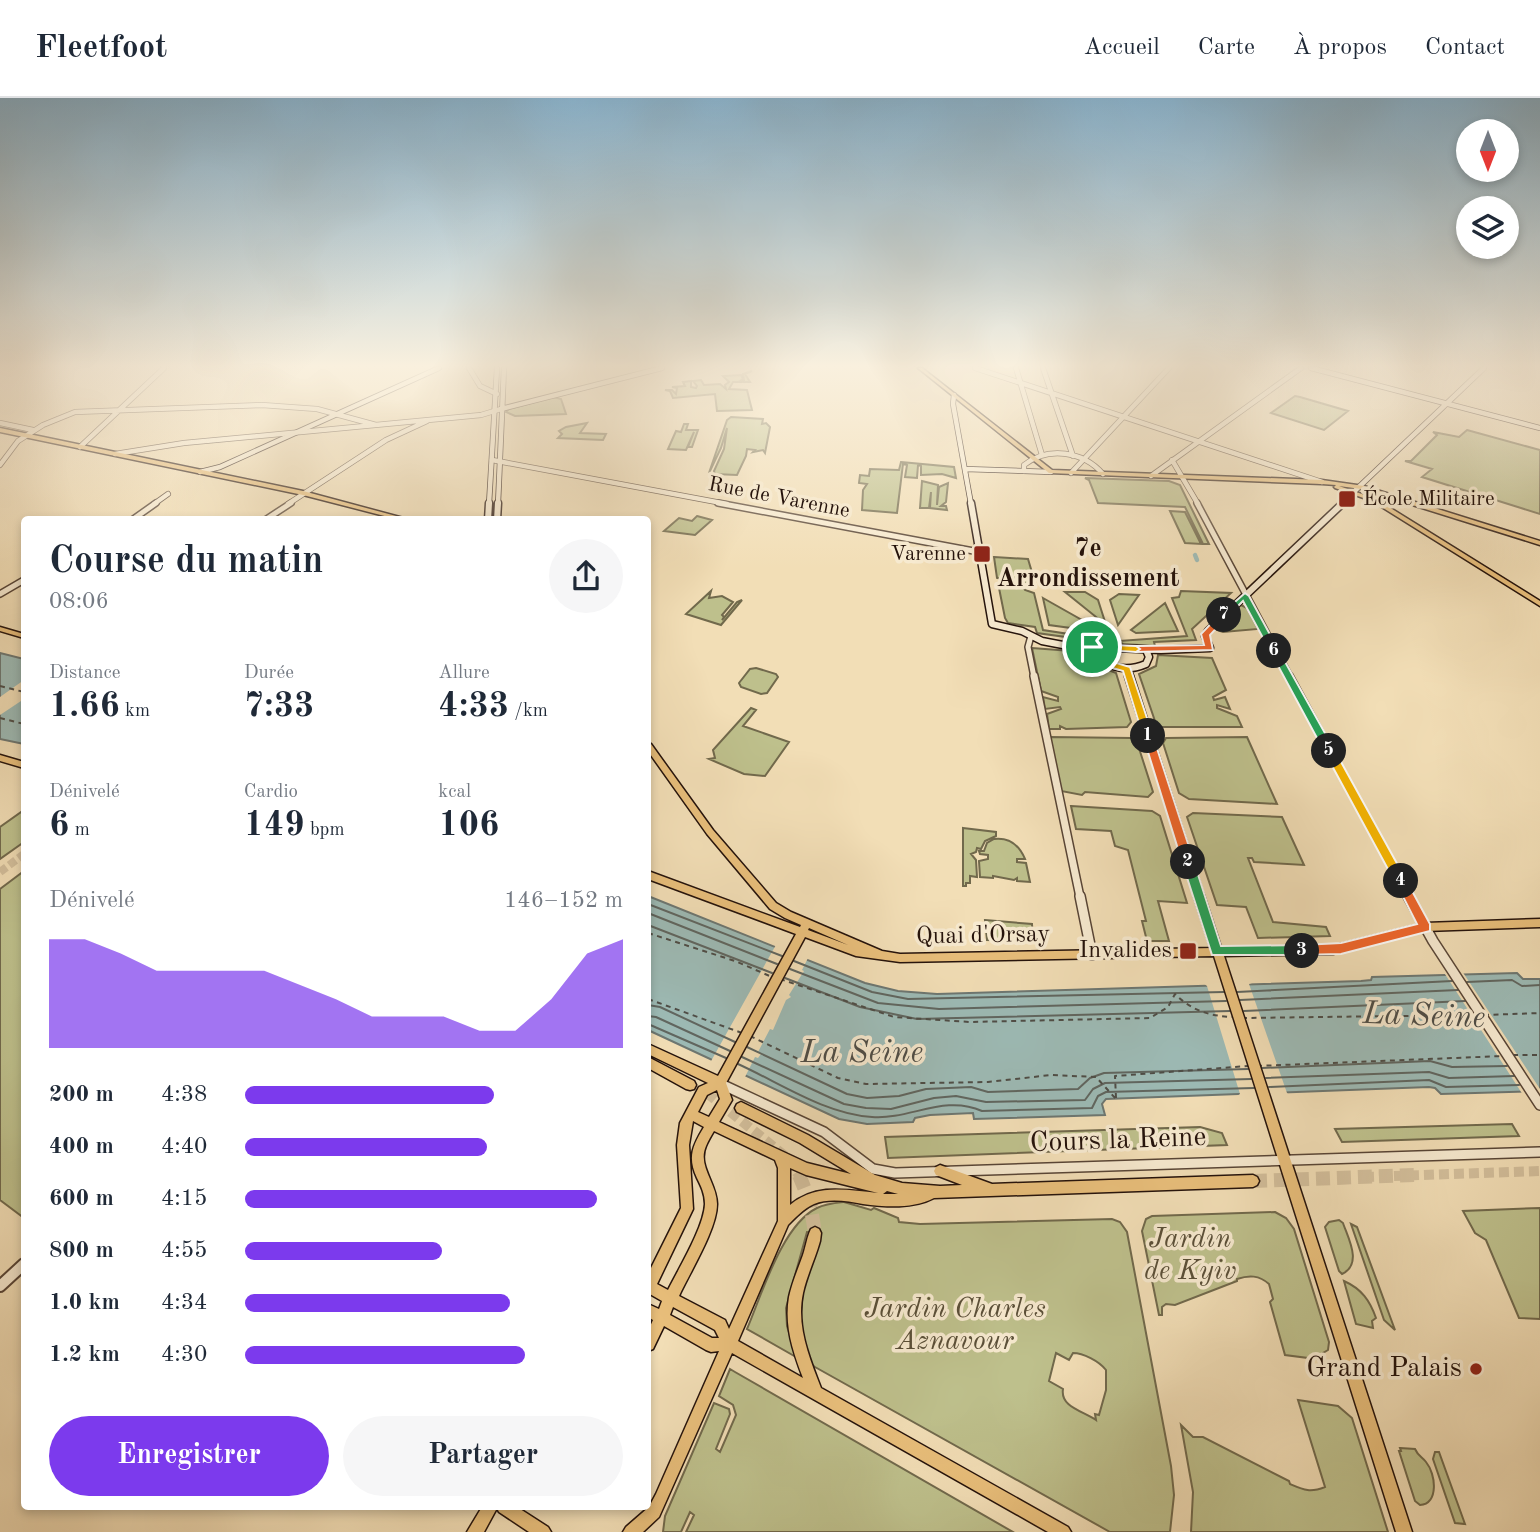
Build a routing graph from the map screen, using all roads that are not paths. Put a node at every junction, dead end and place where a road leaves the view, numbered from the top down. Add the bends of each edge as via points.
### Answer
1 (26, 435) joint
2 (93, 435) edge
3 (290, 435) joint
4 (398, 435) edge
5 (495, 435) edge
6 (499, 435) edge
7 (960, 435) edge
8 (1003, 435) edge
9 (1036, 435) edge
10 (1066, 435) edge
11 (1107, 435) edge
12 (1176, 435) edge
13 (1207, 435) edge
14 (1415, 435) edge
15 (1197, 442) junction
16 (80, 447) junction
17 (116, 454) junction
18 (1042, 455) junction
19 (1073, 456) junction
20 (1032, 458) junction
21 (492, 460) junction
22 (1085, 460) junction
23 (1172, 460) junction
24 (500, 461) junction
25 (0, 465) edge
26 (965, 469) junction
27 (1024, 471) junction
28 (201, 472) junction
29 (221, 472) junction
30 (1051, 472) junction
31 (1071, 473) junction
32 (1103, 474) junction
33 (1151, 476) junction
34 (1183, 477) junction
35 (1295, 477) junction
36 (1322, 482) junction
37 (1363, 486) junction
38 (303, 493) junction
39 (1353, 493) junction
40 (168, 494) dead end
41 (138, 516) edge
42 (271, 516) edge
43 (392, 516) edge
44 (488, 516) edge
45 (497, 516) edge
46 (1540, 543) edge
47 (979, 552) junction
48 (21, 582) edge
49 (0, 594) edge
50 (1245, 596) junction
51 (1540, 604) edge
52 (0, 629) edge
53 (21, 635) edge
54 (1031, 636) junction
55 (1092, 647) junction
56 (1146, 650) junction
57 (1127, 669) junction
58 (651, 750) edge
59 (0, 758) edge
60 (21, 764) edge
61 (651, 876) edge
62 (1540, 923) edge
63 (805, 927) junction
64 (1425, 927) junction
65 (1217, 951) junction
66 (1092, 955) junction
67 (651, 1050) edge
68 (651, 1064) edge
69 (723, 1079) junction
70 (690, 1085) dead end
71 (1539, 1103) edge
72 (741, 1108) dead end
73 (690, 1114) junction
74 (712, 1124) junction
75 (1540, 1152) edge
76 (780, 1158) junction
77 (1283, 1160) junction
78 (940, 1171) junction
79 (1253, 1181) tunnel mouth
80 (902, 1189) junction
81 (994, 1191) junction
82 (940, 1192) junction
83 (784, 1221) junction
84 (815, 1233) tunnel mouth
85 (21, 1267) edge
86 (651, 1281) edge
87 (0, 1286) edge
88 (651, 1289) edge
89 (670, 1299) junction
90 (651, 1312) edge
91 (661, 1317) junction
92 (651, 1338) edge
93 (729, 1343) junction
94 (815, 1391) junction
95 (489, 1510) edge
96 (509, 1510) edge
97 (475, 1532) edge
98 (543, 1532) edge
99 (631, 1532) edge
100 (1063, 1532) edge
101 (1404, 1532) edge

1 - 16 main road
1 - 25 street
2 - 16 street
3 - 17 street via 184,443
3 - 29 main road
4 - 38 street
5 - 21 main road
6 - 24 main road
7 - 26 main road
8 - 20 main road
9 - 18 street
10 - 19 street
11 - 22 street
12 - 15 street
13 - 15 street
14 - 37 main road
15 - 23 street
15 - 35 street
16 - 17 main road
17 - 28 main road
18 - 19 street
18 - 20 street
19 - 22 street
20 - 27 street via 1024,464
20 - 30 main road
21 - 24 street, Rue de Varenne
21 - 44 main road
22 - 31 street
22 - 32 street
23 - 33 street
23 - 34 street
24 - 45 main road
24 - 47 street, Rue de Varenne
26 - 27 main road
26 - 47 main road
27 - 30 main road
28 - 29 main road
28 - 29 main road
29 - 38 main road
30 - 31 main road
31 - 32 main road
32 - 33 main road
33 - 34 main road
34 - 35 main road
34 - 50 street
35 - 36 main road
36 - 37 main road
36 - 39 main road
37 - 39 main road
37 - 46 main road
38 - 42 street
38 - 43 main road
39 - 50 main road
39 - 51 main road via 1374,500
40 - 41 street
47 - 54 main road via 991,622
48 - 49 street
50 - 56 main road via 1205,634 1210,648
50 - 64 street
52 - 53 main road
54 - 55 main road via 1055,644
54 - 66 street via 1028,647
55 - 56 main road
55 - 57 main road via 1103,662
56 - 57 main road via 1146,664
57 - 65 main road
58 - 63 main road via 760,892
59 - 60 main road
61 - 63 main road, Quai d'Orsay via 747,912
62 - 64 main road, Quai d'Orsay
63 - 66 main road, Quai d'Orsay via 856,951 886,957
63 - 69 main road
64 - 65 main road, Quai d'Orsay via 1334,950
64 - 71 street
65 - 66 main road, Quai d'Orsay
65 - 77 main road
67 - 69 main road
68 - 70 main road
69 - 73 main road via 703,1091
69 - 74 main road via 726,1100
69 - 78 street, Cours la Reine via 824,1132 873,1169
72 - 80 main road via 804,1139 856,1173
73 - 74 main road
73 - 86 main road via 683,1137 687,1209
74 - 76 main road
74 - 89 main road via 697,1156 709,1189 710,1215
75 - 77 street, Cours la Reine
76 - 80 main road via 834,1178
76 - 83 main road
77 - 78 street, Cours la Reine
77 - 101 main road
78 - 81 main road
79 - 81 main road
80 - 82 main road
81 - 82 main road
82 - 83 main road via 902,1200 816,1196 799,1204
83 - 93 main road
84 - 94 main road via 794,1317
85 - 87 street
88 - 89 main road
89 - 91 main road
89 - 93 main road via 720,1325
90 - 91 main road
91 - 92 main road
91 - 93 main road via 710,1345
93 - 94 main road
93 - 99 main road via 661,1499 654,1512
94 - 100 main road
95 - 97 main road
96 - 98 main road

